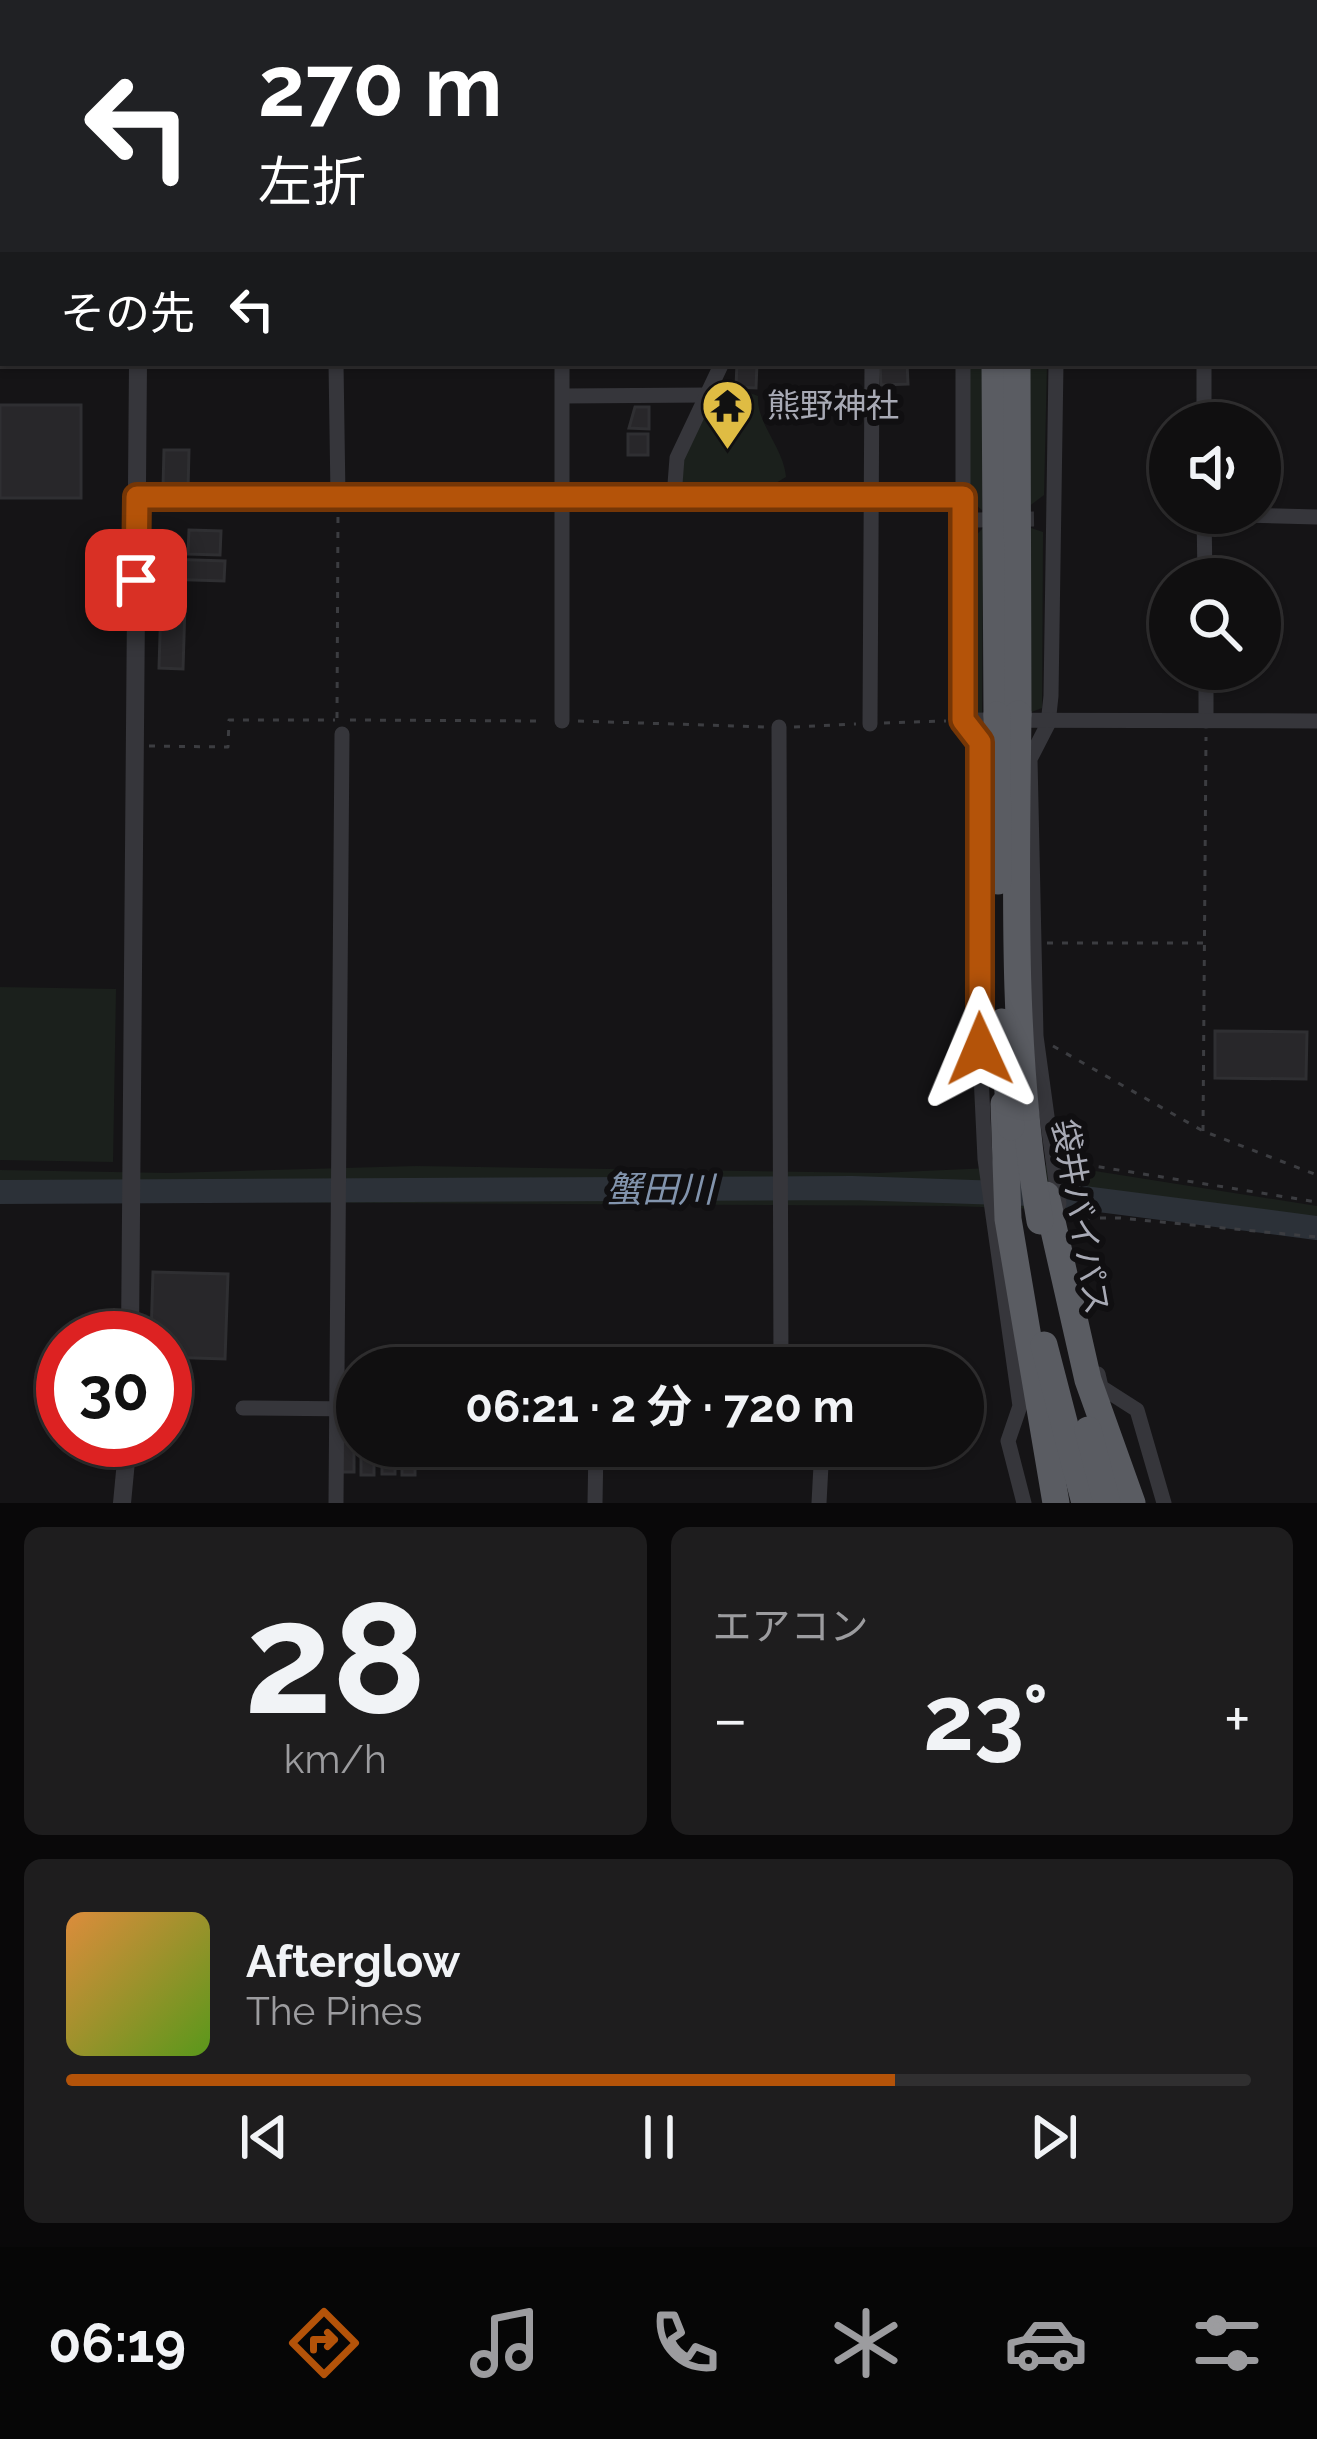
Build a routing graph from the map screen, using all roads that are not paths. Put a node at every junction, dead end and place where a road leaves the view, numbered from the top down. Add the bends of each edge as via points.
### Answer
1 (138, 366) edge
2 (337, 366) edge
3 (562, 366) edge
4 (721, 366) edge
5 (872, 366) edge
6 (963, 366) edge
7 (995, 366) edge
8 (1017, 366) edge
9 (1056, 366) edge
10 (1204, 366) edge
11 (708, 395) junction
12 (563, 396) junction
13 (1204, 402) edge
14 (137, 497) junction
15 (338, 497) junction
16 (563, 497) junction
17 (674, 497) junction
18 (963, 497) junction
19 (871, 498) junction
20 (1281, 516) edge
21 (1317, 517) edge
22 (1205, 690) edge
23 (1007, 714) junction
24 (963, 720) junction
25 (562, 721) road end
26 (1206, 721) junction
27 (1317, 721) edge
28 (871, 724) road end
29 (1048, 724) junction
30 (339, 727) road end
31 (779, 727) road end
32 (1034, 1217) junction
33 (130, 1311) edge
34 (337, 1347) edge
35 (781, 1347) edge
36 (243, 1408) dead end
37 (336, 1410) edge
38 (125, 1467) edge
39 (336, 1467) edge
40 (596, 1467) edge
41 (821, 1467) edge
42 (122, 1503) edge
43 (336, 1503) edge
44 (595, 1503) edge
45 (819, 1503) edge
46 (1024, 1503) edge
47 (1056, 1503) edge
48 (1085, 1503) edge
49 (1107, 1503) edge
50 (1132, 1503) edge
51 (1165, 1503) edge

1 - 14 street
2 - 15 street
3 - 12 street
4 - 11 street
5 - 19 street
6 - 18 street
7 - 23 highway, 袋井バイパス
8 - 23 highway, 袋井バイパス
9 - 29 street via 1042,519
10 - 13 street
11 - 12 street
11 - 17 street via 677,458
12 - 16 street
14 - 15 street
14 - 33 street
15 - 16 street
16 - 17 street
16 - 25 street
17 - 19 street
18 - 19 street
18 - 24 street via 970,520
19 - 28 street
20 - 21 street
22 - 26 street
23 - 32 highway, 袋井バイパス, bridge via 1015,1085
24 - 29 street
24 - 32 street via 980,742 985,1159
26 - 27 street
26 - 29 street
29 - 32 street via 1030,759 1036,1036 1051,1164
30 - 34 street
31 - 35 street
32 - 46 street via 1021,1406 1008,1441
32 - 47 highway
32 - 48 highway, 袋井バイパス via 1045,1349
32 - 49 highway, 袋井バイパス
32 - 50 highway
32 - 51 street via 1100,1387 1137,1410
36 - 37 street
38 - 42 street
39 - 43 street
40 - 44 street
41 - 45 street

